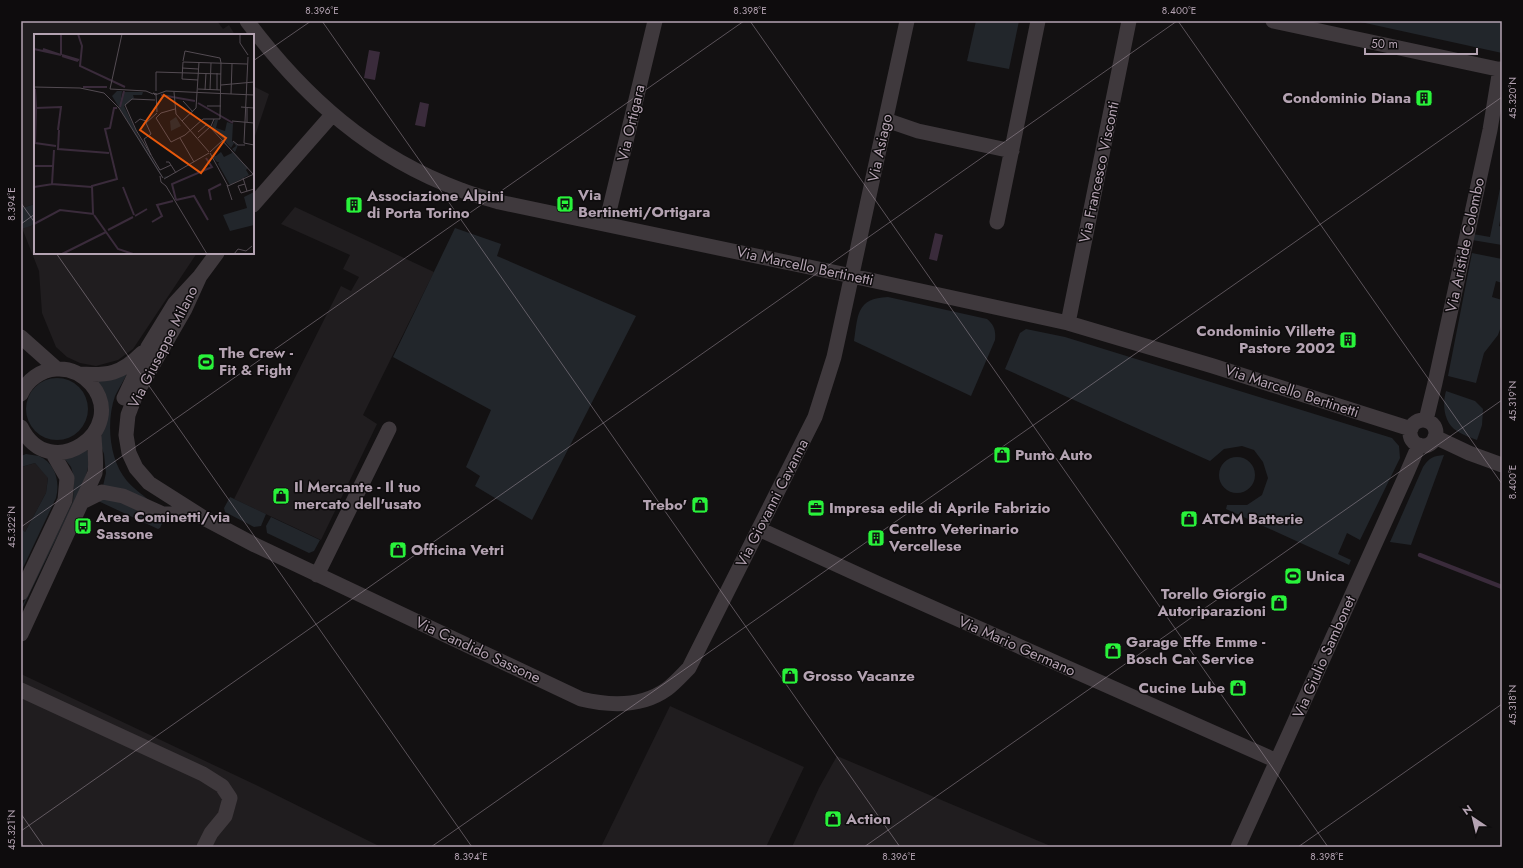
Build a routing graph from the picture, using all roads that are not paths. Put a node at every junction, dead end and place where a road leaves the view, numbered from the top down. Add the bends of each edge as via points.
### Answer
1 (247, 21) edge
2 (655, 21) edge
3 (907, 21) edge
4 (1038, 21) edge
5 (1129, 21) edge
6 (1273, 21) edge
7 (1501, 70) edge
8 (332, 115) junction
9 (886, 120) junction
10 (1012, 151) junction
11 (254, 204) edge
12 (998, 222) dead end
13 (606, 224) junction
14 (216, 254) edge
15 (200, 276) junction
16 (852, 276) junction
17 (1068, 323) junction
18 (21, 337) edge
19 (148, 347) junction
20 (58, 369) junction
21 (79, 374) junction
22 (21, 394) edge
23 (1426, 420) junction
24 (21, 428) edge
25 (389, 429) dead end
26 (1411, 429) junction
27 (94, 433) junction
28 (1435, 437) junction
29 (1419, 445) junction
30 (52, 452) junction
31 (1502, 465) edge
32 (146, 487) junction
33 (84, 501) junction
34 (182, 513) junction
35 (204, 518) junction
36 (759, 529) junction
37 (317, 575) junction
38 (21, 593) edge
39 (21, 634) edge
40 (21, 690) edge
41 (643, 701) joint
42 (1277, 761) junction
43 (204, 847) edge
44 (1238, 847) edge

1 - 8 street, Via Marcello Bertinetti via 289,72
2 - 13 street, Via Ortigara
3 - 9 street, Via Asiago
4 - 10 street
5 - 17 street, Via Francesco Visconti
6 - 7 street
7 - 23 street, Via Aristide Colombo via 1436,383
8 - 11 street
8 - 13 street, Via Marcello Bertinetti via 376,148 418,171 461,190 499,202
9 - 10 street via 918,131
9 - 16 street, Via Asiago
10 - 12 street
13 - 16 street, Via Marcello Bertinetti
14 - 15 street, Via Giuseppe Milano
15 - 19 street, Via Giuseppe Milano via 175,303
15 - 32 street, Via Giuseppe Milano via 185,309 136,394 128,415 126,435 129,453
16 - 17 street, Via Marcello Bertinetti
16 - 36 street, Via Giovanni Cavanna via 834,357 815,417
17 - 26 street, Via Marcello Bertinetti
18 - 20 street
19 - 21 street via 128,366 104,375
19 - 32 street, Via Giuseppe Milano via 120,408 116,436 120,458 130,475
20 - 21 street
20 - 22 street via 34,378
21 - 27 street via 94,388 100,404 100,420
23 - 26 street via 1417,422
23 - 28 street via 1436,431
24 - 30 street via 30,441
25 - 37 street
26 - 29 street via 1412,438
27 - 30 street via 83,445 71,451
27 - 33 street via 97,458 95,473
28 - 29 street via 1430,444
28 - 31 street
29 - 42 street, Via Giulio Sambonet
30 - 38 street via 66,478 65,500
32 - 34 street, Via Candido Sassone via 164,504
32 - 35 street, Via Candido Sassone
33 - 34 street via 102,492 123,496 162,514
33 - 39 street
34 - 35 street, Via Candido Sassone
35 - 37 street, Via Candido Sassone
36 - 41 street, Via Giovanni Cavanna via 689,668 666,690
36 - 42 street, Via Mario Germano
37 - 41 street, Via Candido Sassone via 581,700 620,705
40 - 43 street via 203,774 222,786 230,798 225,816 211,833
42 - 44 street, Via Giulio Sambonet

